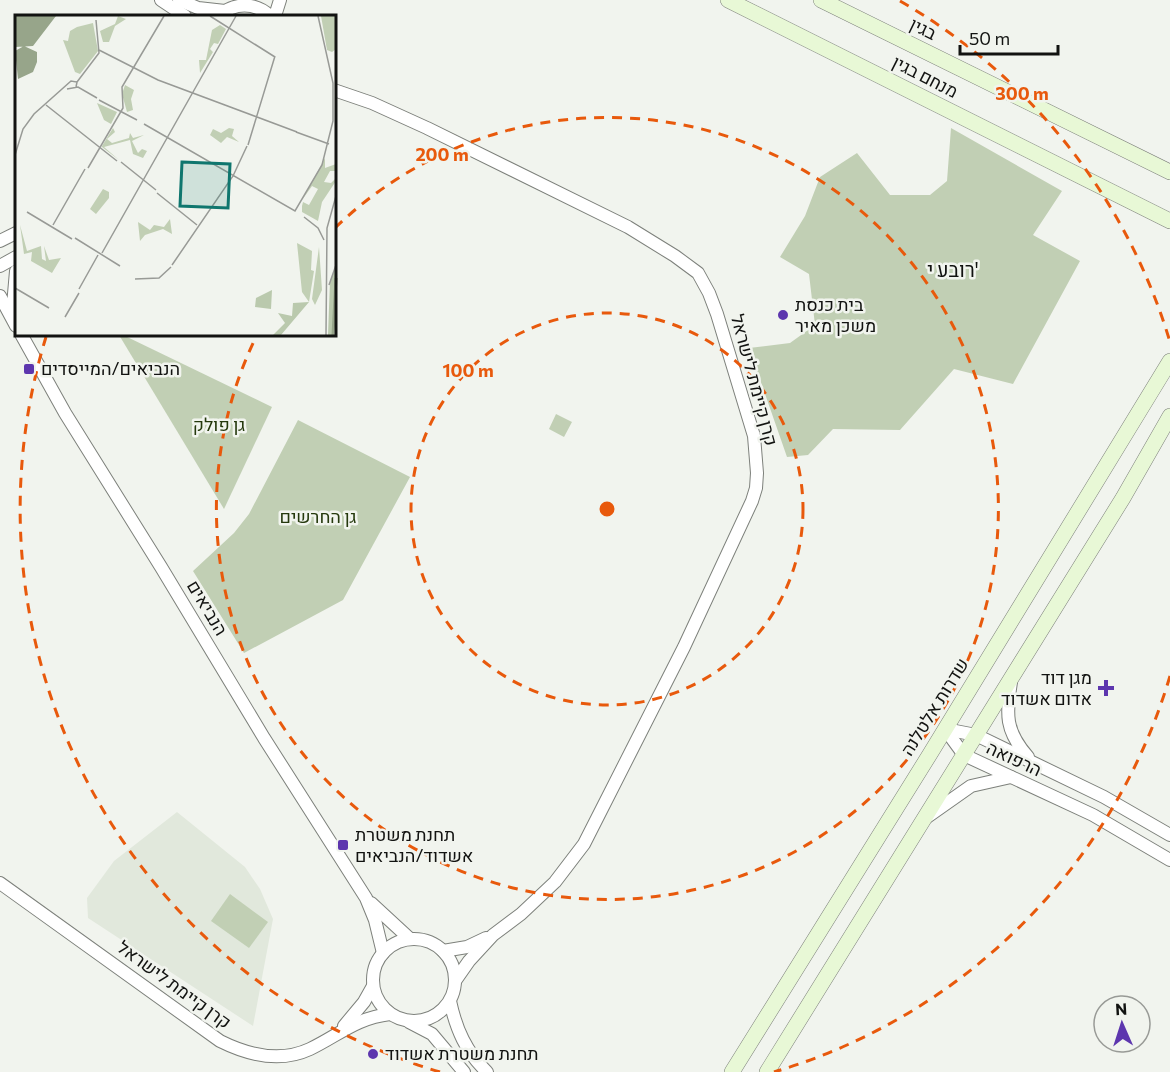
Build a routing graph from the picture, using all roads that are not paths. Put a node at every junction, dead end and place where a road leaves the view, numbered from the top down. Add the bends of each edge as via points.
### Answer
1 (161, 0) edge
2 (179, 0) edge
3 (280, 0) edge
4 (728, 0) edge
5 (821, 0) edge
6 (253, 3) edge
7 (222, 14) edge
8 (184, 15) edge
9 (269, 15) edge
10 (275, 15) edge
11 (336, 81) edge
12 (336, 91) edge
13 (372, 103) junction
14 (1170, 172) edge
15 (1170, 221) edge
16 (15, 234) edge
17 (0, 241) edge
18 (15, 258) edge
19 (0, 266) edge
20 (0, 296) edge
21 (15, 296) edge
22 (14, 322) edge
23 (22, 336) edge
24 (1170, 361) edge
25 (1170, 416) edge
26 (1012, 677) junction
27 (945, 729) junction
28 (976, 735) junction
29 (964, 755) junction
30 (1033, 762) junction
31 (1011, 777) junction
32 (925, 818) junction
33 (1170, 835) edge
34 (1170, 860) edge
35 (0, 883) edge
36 (366, 898) junction
37 (493, 935) junction
38 (410, 939) junction
39 (443, 951) junction
40 (383, 953) junction
41 (456, 981) junction
42 (373, 986) junction
43 (450, 1001) junction
44 (390, 1014) junction
45 (408, 1021) junction
46 (340, 1030) junction
47 (465, 1072) edge
48 (487, 1072) edge
49 (732, 1072) edge
50 (767, 1072) edge

1 - 8 street
2 - 7 street
3 - 10 street
4 - 15 main road, מנחם בגין
5 - 14 main road, בגין
6 - 7 street
6 - 9 street
11 - 13 street, קרן קיימת לישראל
12 - 13 street, קרן קיימת לישראל
13 - 37 street, קרן קיימת לישראל via 628,227 698,273 717,314 755,447 758,473 746,518 584,844 555,882
16 - 17 street
18 - 19 street
20 - 22 street
21 - 22 street
23 - 36 street, הנביאים via 65,413
24 - 27 main road, שדרות אלטלנה
25 - 26 main road
26 - 28 main road
26 - 30 street via 1007,708 1009,726 1019,747
27 - 28 street, הרפואה
27 - 29 street, הרפואה
27 - 49 main road, שדרות אלטלנה
28 - 29 main road
28 - 30 street, הרפואה
29 - 31 street, הרפואה
29 - 32 main road
30 - 33 street, הרפואה
31 - 32 street via 971,786
31 - 34 street, הרפואה via 1093,815
32 - 50 main road
35 - 46 street, קרן קיימת לישראל via 220,1041 243,1053 274,1056 309,1050
36 - 38 street, הנביאים
36 - 40 street, הנביאים
37 - 39 street, קרן קיימת לישראל via 466,947
37 - 41 street, קרן קיימת לישראל
38 - 39 street via 428,941
38 - 40 street
39 - 41 street via 450,959
40 - 42 street via 376,963
41 - 43 street
42 - 44 street via 376,997
42 - 46 street, קרן קיימת לישראל
43 - 45 street via 436,1015
43 - 48 street via 461,1038
44 - 45 street
44 - 46 street, קרן קיימת לישראל via 373,1016
45 - 47 street via 432,1034

